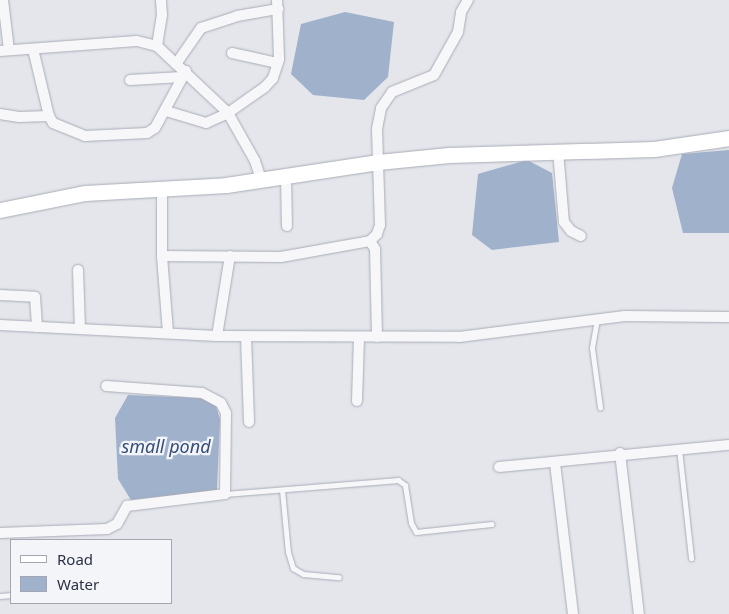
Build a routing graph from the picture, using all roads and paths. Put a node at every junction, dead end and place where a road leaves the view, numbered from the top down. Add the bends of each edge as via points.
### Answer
1 (3, 0) edge
2 (161, 0) edge
3 (468, 0) edge
4 (278, 5) edge
5 (157, 46) junction
6 (33, 49) junction
7 (4, 51) edge
8 (232, 53) dead end
9 (278, 63) junction
10 (176, 64) junction
11 (184, 74) junction
12 (130, 80) dead end
13 (166, 111) junction
14 (228, 113) junction
15 (0, 114) edge
16 (48, 116) junction
17 (729, 138) edge
18 (558, 151) junction
19 (378, 162) junction
20 (286, 176) junction
21 (261, 180) junction
22 (162, 189) junction
23 (0, 210) edge
24 (287, 226) dead end
25 (581, 236) dead end
26 (370, 241) junction
27 (162, 256) junction
28 (230, 256) junction
29 (78, 270) dead end
30 (0, 295) edge
31 (729, 317) edge
32 (597, 319) junction
33 (0, 325) edge
34 (37, 327) junction
35 (80, 329) junction
36 (168, 332) junction
37 (217, 336) junction
38 (246, 336) junction
39 (359, 337) junction
40 (377, 337) junction
41 (106, 386) dead end
42 (357, 401) dead end
43 (600, 407) dead end
44 (249, 422) dead end
45 (729, 445) edge
46 (678, 449) junction
47 (620, 453) junction
48 (555, 463) junction
49 (499, 467) dead end
50 (282, 490) junction
51 (225, 494) junction
52 (492, 524) dead end
53 (0, 533) edge
54 (691, 558) dead end
55 (339, 578) dead end
56 (573, 614) edge
57 (639, 614) edge

1 - 7 street
2 - 5 street
3 - 19 street via 461,12 458,32 434,75 392,92 386,99 377,130
4 - 9 street via 281,40
4 - 10 street via 202,28
5 - 6 street via 137,41
5 - 10 street
6 - 7 street
6 - 16 street
8 - 9 street
9 - 14 street via 273,78 265,87
10 - 11 street
11 - 12 street
11 - 13 street
11 - 14 street
13 - 14 street via 202,123
13 - 16 street via 155,128 147,133 98,137 65,129 53,123
14 - 21 street via 255,161
15 - 16 street
17 - 18 street via 654,149
18 - 19 street
18 - 25 street via 564,222 568,229
19 - 20 street
19 - 26 street via 380,225
20 - 21 street
20 - 24 street
21 - 22 street
22 - 23 street via 85,193
22 - 27 street
26 - 28 street via 281,257
26 - 40 street via 375,249
27 - 28 street
27 - 36 street
28 - 37 street
29 - 35 street
30 - 34 street via 35,297
31 - 32 street
32 - 40 street via 459,337
32 - 43 lane via 592,348
33 - 34 street
34 - 35 street
35 - 36 street
36 - 37 street
37 - 38 street
38 - 39 street
38 - 44 street
39 - 40 street
39 - 42 street
41 - 51 street via 202,393 221,402 226,413
45 - 46 street
46 - 47 street
46 - 54 lane
47 - 48 street
47 - 57 street
48 - 49 street
48 - 56 street
50 - 51 lane
50 - 52 lane via 398,480 405,485 411,523 416,532
50 - 55 lane via 288,552 293,568 303,574
51 - 53 street via 127,506 117,524 107,529

